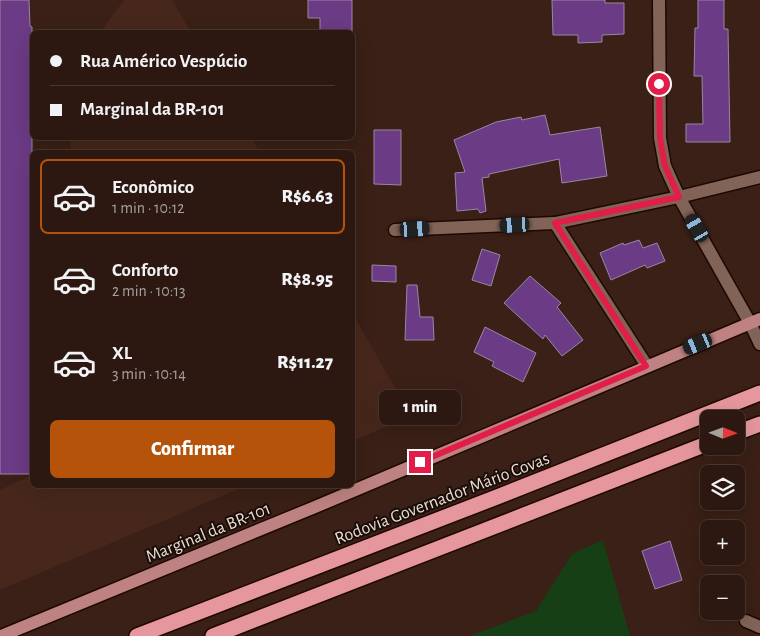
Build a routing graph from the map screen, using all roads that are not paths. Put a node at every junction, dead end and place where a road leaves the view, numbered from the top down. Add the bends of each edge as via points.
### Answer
1 (659, 0) edge
2 (760, 177) edge
3 (679, 197) junction
4 (555, 223) junction
5 (395, 230) dead end
6 (755, 321) edge
7 (760, 344) edge
8 (646, 366) junction
9 (760, 393) edge
10 (758, 424) edge
11 (745, 429) edge
12 (700, 447) edge
13 (746, 621) dead end
14 (760, 627) edge
15 (1, 636) edge
16 (137, 636) edge
17 (213, 636) edge

1 - 3 street via 660,138 665,166
2 - 3 street
3 - 4 street
3 - 6 street
4 - 5 street
4 - 8 street
6 - 7 street
6 - 8 main road, Marginal da BR-101
8 - 15 main road, Marginal da BR-101
9 - 16 highway, Rodovia Governador Mário Covas
10 - 11 highway
12 - 17 highway
13 - 14 street

